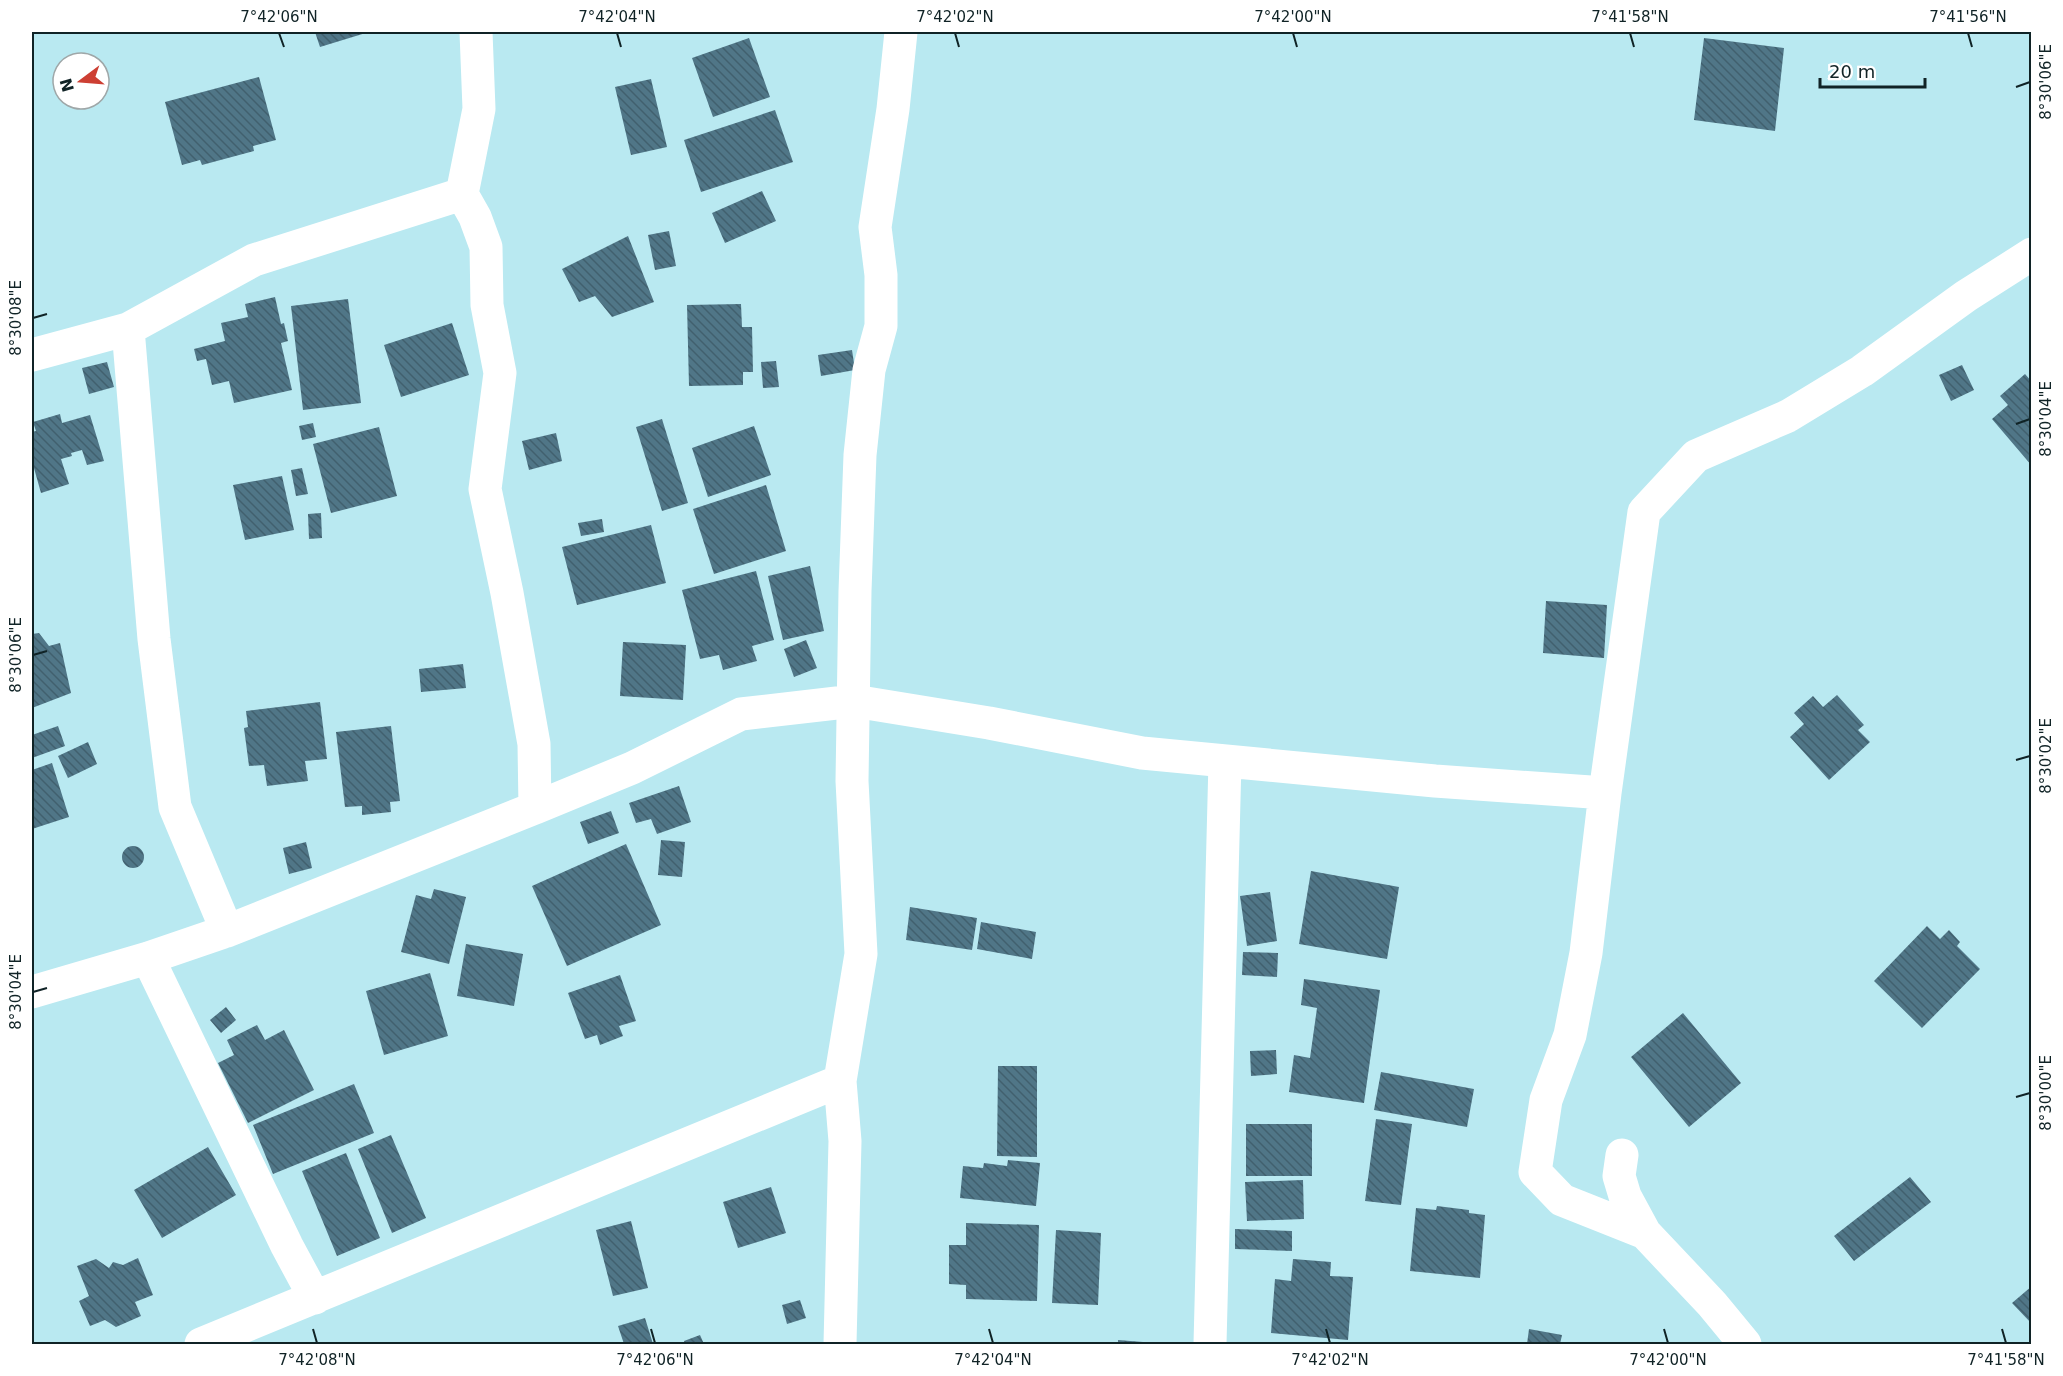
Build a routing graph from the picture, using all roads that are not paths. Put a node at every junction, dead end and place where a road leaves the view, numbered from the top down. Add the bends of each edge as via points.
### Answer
1 (476, 32) edge
2 (901, 32) edge
3 (462, 194) junction
4 (2031, 254) edge
5 (128, 329) junction
6 (32, 355) edge
7 (854, 701) junction
8 (1225, 761) junction
9 (1605, 793) junction
10 (535, 808) junction
11 (227, 931) junction
12 (148, 958) junction
13 (32, 992) edge
14 (840, 1081) junction
15 (1622, 1155) dead end
16 (1645, 1233) junction
17 (315, 1298) junction
18 (201, 1344) edge
19 (840, 1344) edge
20 (1210, 1344) edge
21 (1745, 1344) edge

1 - 3 street via 479,109
2 - 7 street via 874,227 881,275 881,326 869,370 860,455
3 - 5 street via 254,260
3 - 10 street via 486,247 487,305 500,373 485,489 534,744
4 - 9 street via 1965,296 1862,371 1788,416 1696,456 1644,512
5 - 6 street
5 - 11 street via 154,639 175,807
7 - 8 street via 1142,753
7 - 10 street via 741,714 632,768
7 - 14 street via 852,781 861,954
8 - 9 street
8 - 20 street
9 - 16 street via 1586,953 1570,1035 1546,1100 1534,1172 1562,1200
10 - 11 street
11 - 12 street
12 - 13 street
12 - 17 street
14 - 17 street
14 - 19 street via 845,1141
15 - 16 street via 1619,1176
16 - 21 street
17 - 18 street

